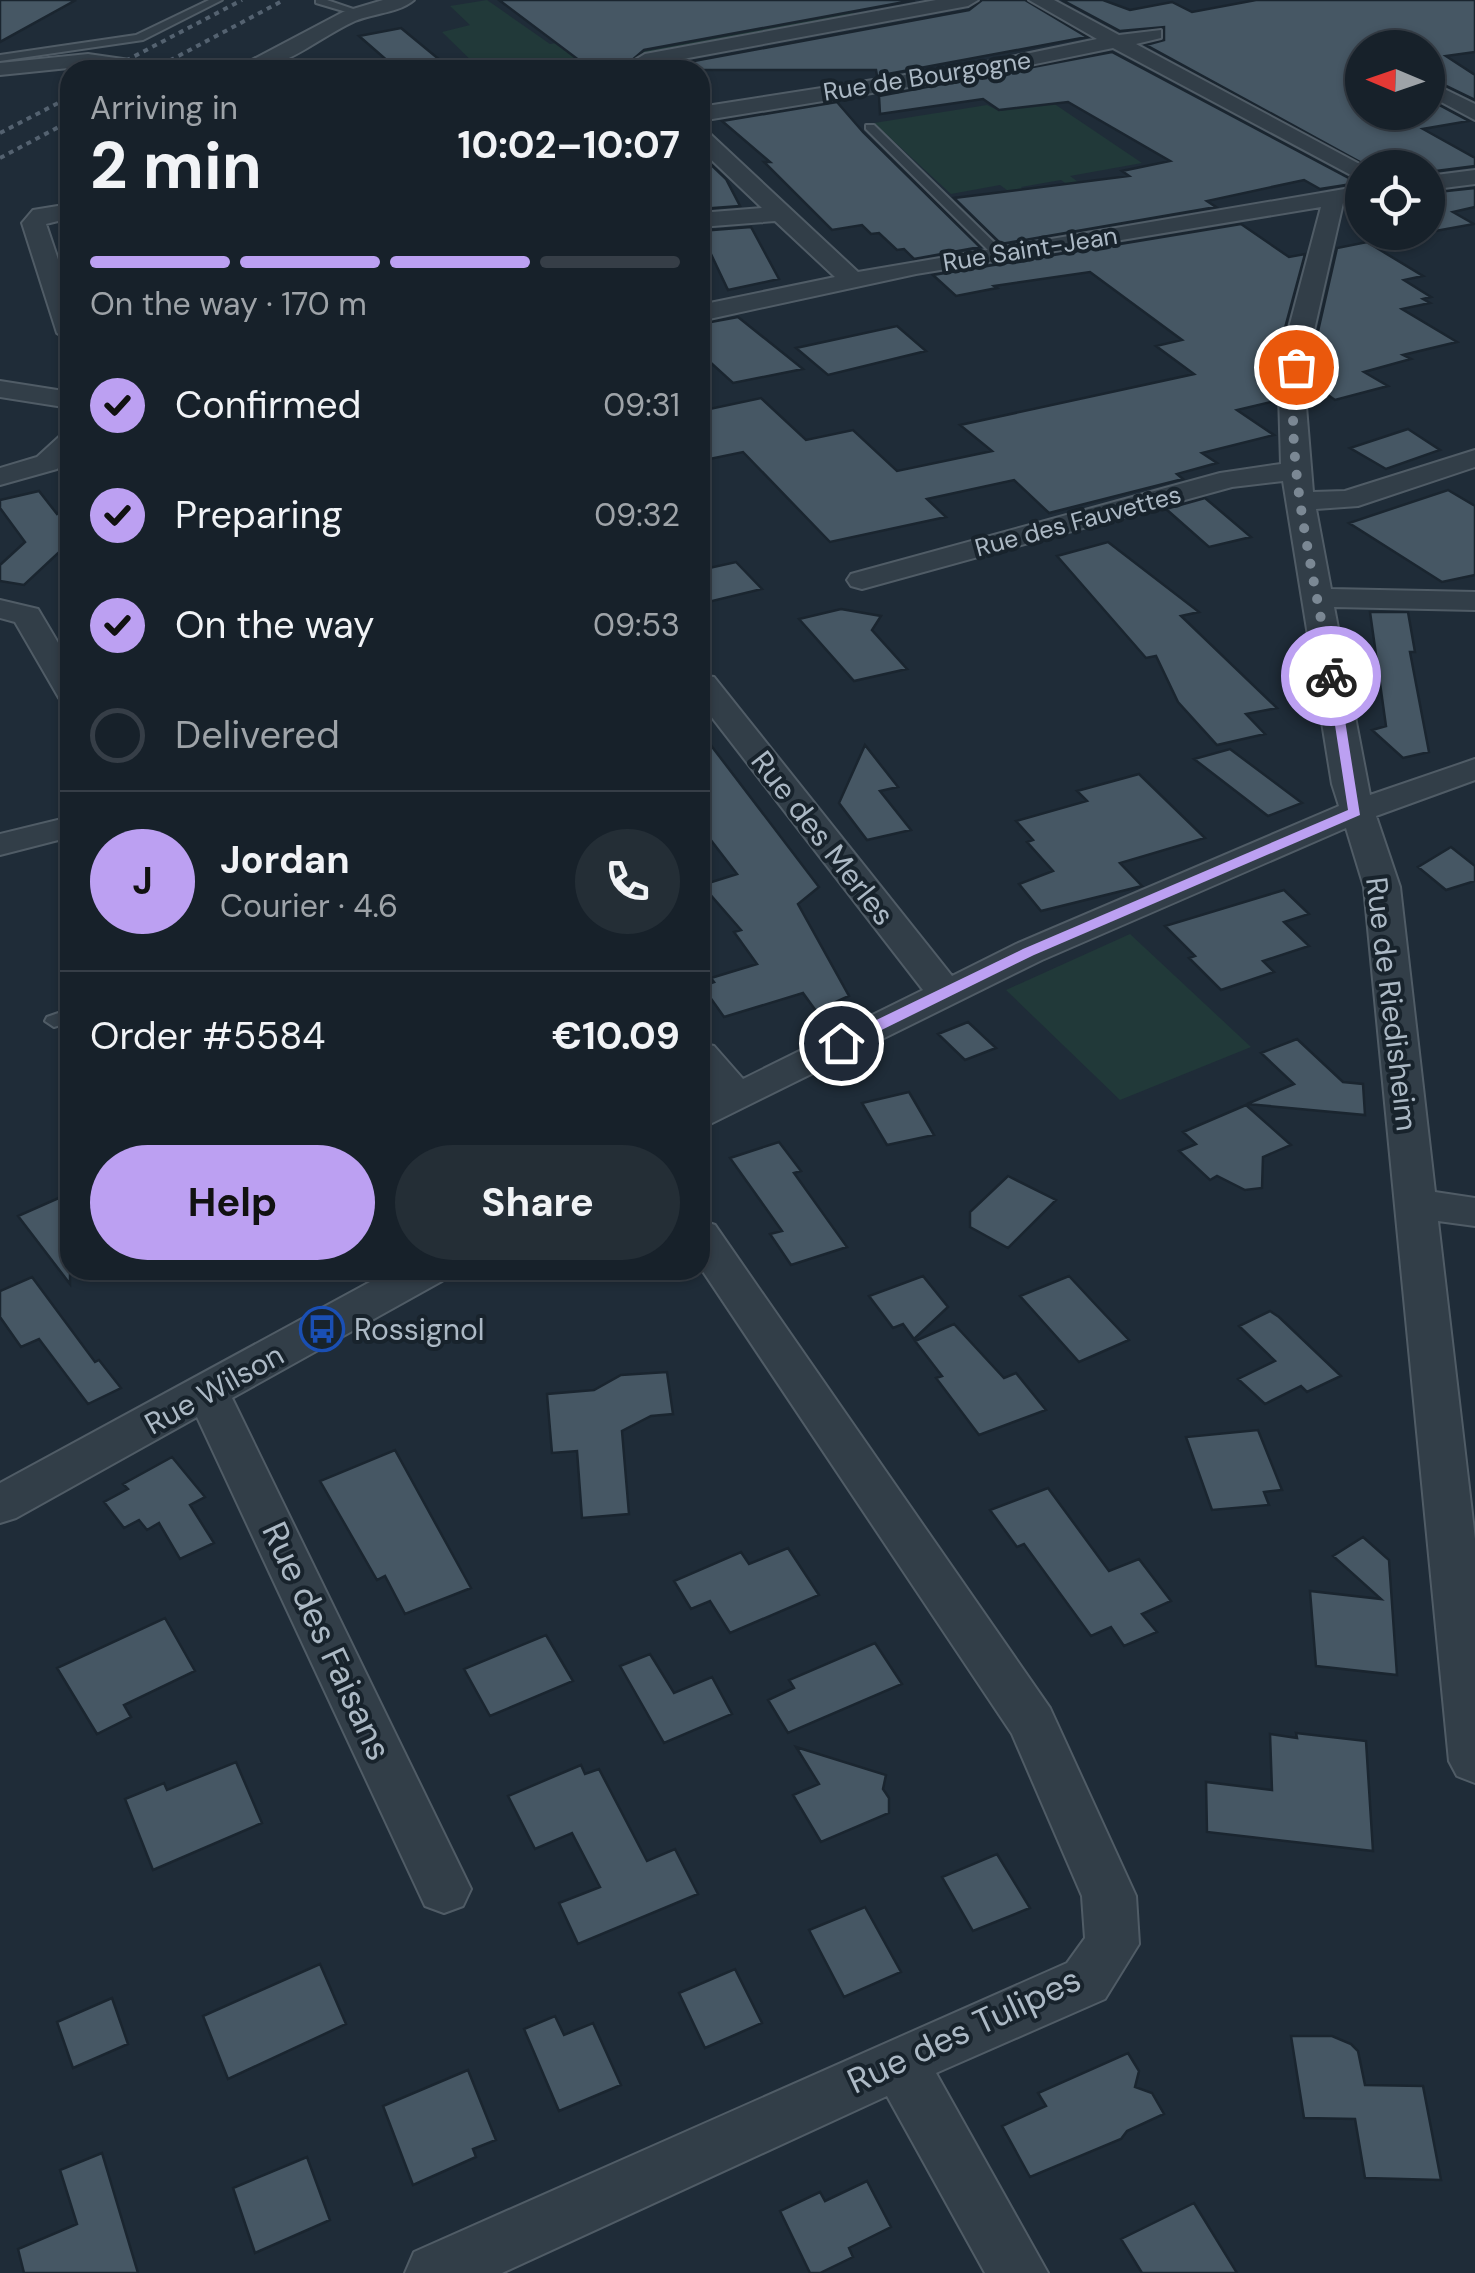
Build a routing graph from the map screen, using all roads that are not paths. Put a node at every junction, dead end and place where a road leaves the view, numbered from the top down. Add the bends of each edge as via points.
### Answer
1 (217, 0) edge
2 (406, 0) edge
3 (968, 0) edge
4 (1039, 0) edge
5 (320, 1) edge
6 (360, 12) junction
7 (1154, 34) dead end
8 (771, 38) junction
9 (1119, 41) junction
10 (0, 58) edge
11 (264, 60) edge
12 (305, 60) edge
13 (645, 60) dead end
14 (60, 63) edge
15 (0, 69) edge
16 (844, 89) junction
17 (1445, 96) edge
18 (710, 112) edge
19 (1475, 113) edge
20 (870, 126) dead end
21 (710, 152) edge
22 (1345, 165) edge
23 (1475, 177) edge
24 (1445, 181) edge
25 (1345, 196) edge
26 (1327, 200) junction
27 (60, 213) edge
28 (780, 213) junction
29 (710, 219) edge
30 (999, 254) junction
31 (851, 279) junction
32 (60, 302) edge
33 (710, 312) edge
34 (0, 389) edge
35 (60, 398) edge
36 (60, 417) edge
37 (0, 418) edge
38 (35, 418) junction
39 (60, 449) edge
40 (60, 451) edge
41 (1475, 458) edge
42 (1295, 471) junction
43 (0, 477) edge
44 (1302, 501) junction
45 (862, 580) dead end
46 (1319, 598) junction
47 (1475, 601) edge
48 (0, 609) edge
49 (60, 673) edge
50 (710, 694) edge
51 (1475, 769) edge
52 (1355, 812) junction
53 (60, 829) edge
54 (0, 845) edge
55 (947, 990) junction
56 (710, 1066) edge
57 (736, 1096) junction
58 (710, 1110) edge
59 (1417, 1203) junction
60 (1475, 1212) edge
61 (710, 1250) edge
62 (409, 1280) edge
63 (204, 1396) junction
64 (0, 1505) edge
65 (1475, 1760) edge
66 (444, 1889) dead end
67 (898, 2062) junction
68 (435, 2273) edge
69 (1018, 2273) edge

1 - 10 lane via 139,38
2 - 6 street
2 - 12 street
3 - 8 street
4 - 9 street
5 - 6 lane
6 - 11 street
7 - 9 street, Rue de Bourgogne
8 - 13 street
8 - 16 street
9 - 16 street, Rue de Bourgogne
9 - 22 street
14 - 15 street
16 - 18 street, Rue de Bourgogne
17 - 19 street
20 - 30 lane
21 - 28 street
23 - 24 street
25 - 26 street, Rue Saint-Jean
26 - 30 street, Rue Saint-Jean
26 - 42 street, Rue de Riedisheim via 1334,206 1292,394
27 - 32 street via 34,223
28 - 29 street
28 - 31 street
30 - 31 street, Rue Saint-Jean
31 - 33 street, Rue Saint-Jean
34 - 35 street
36 - 38 street
37 - 38 street
38 - 39 street
40 - 43 street via 32,469
41 - 44 street via 1348,500
42 - 44 street, Rue de Riedisheim
42 - 45 street, Rue des Fauvettes via 1230,479
44 - 46 street, Rue de Riedisheim
46 - 47 street
46 - 52 street, Rue de Riedisheim
48 - 49 street via 27,616
50 - 55 street, Rue des Merles
51 - 52 street
52 - 55 street
52 - 59 street, Rue de Riedisheim via 1382,888
53 - 54 street
55 - 57 street
56 - 57 street
57 - 58 street
59 - 60 street
59 - 65 street, Rue de Riedisheim
61 - 67 street, Rue des Tulipes via 1032,1723 1109,1896 1112,1944 1086,1981
62 - 63 street, Rue Wilson
63 - 64 street, Rue Wilson
63 - 66 street, Rue des Faisans via 238,1451
67 - 68 street, Rue des Tulipes
67 - 69 street

